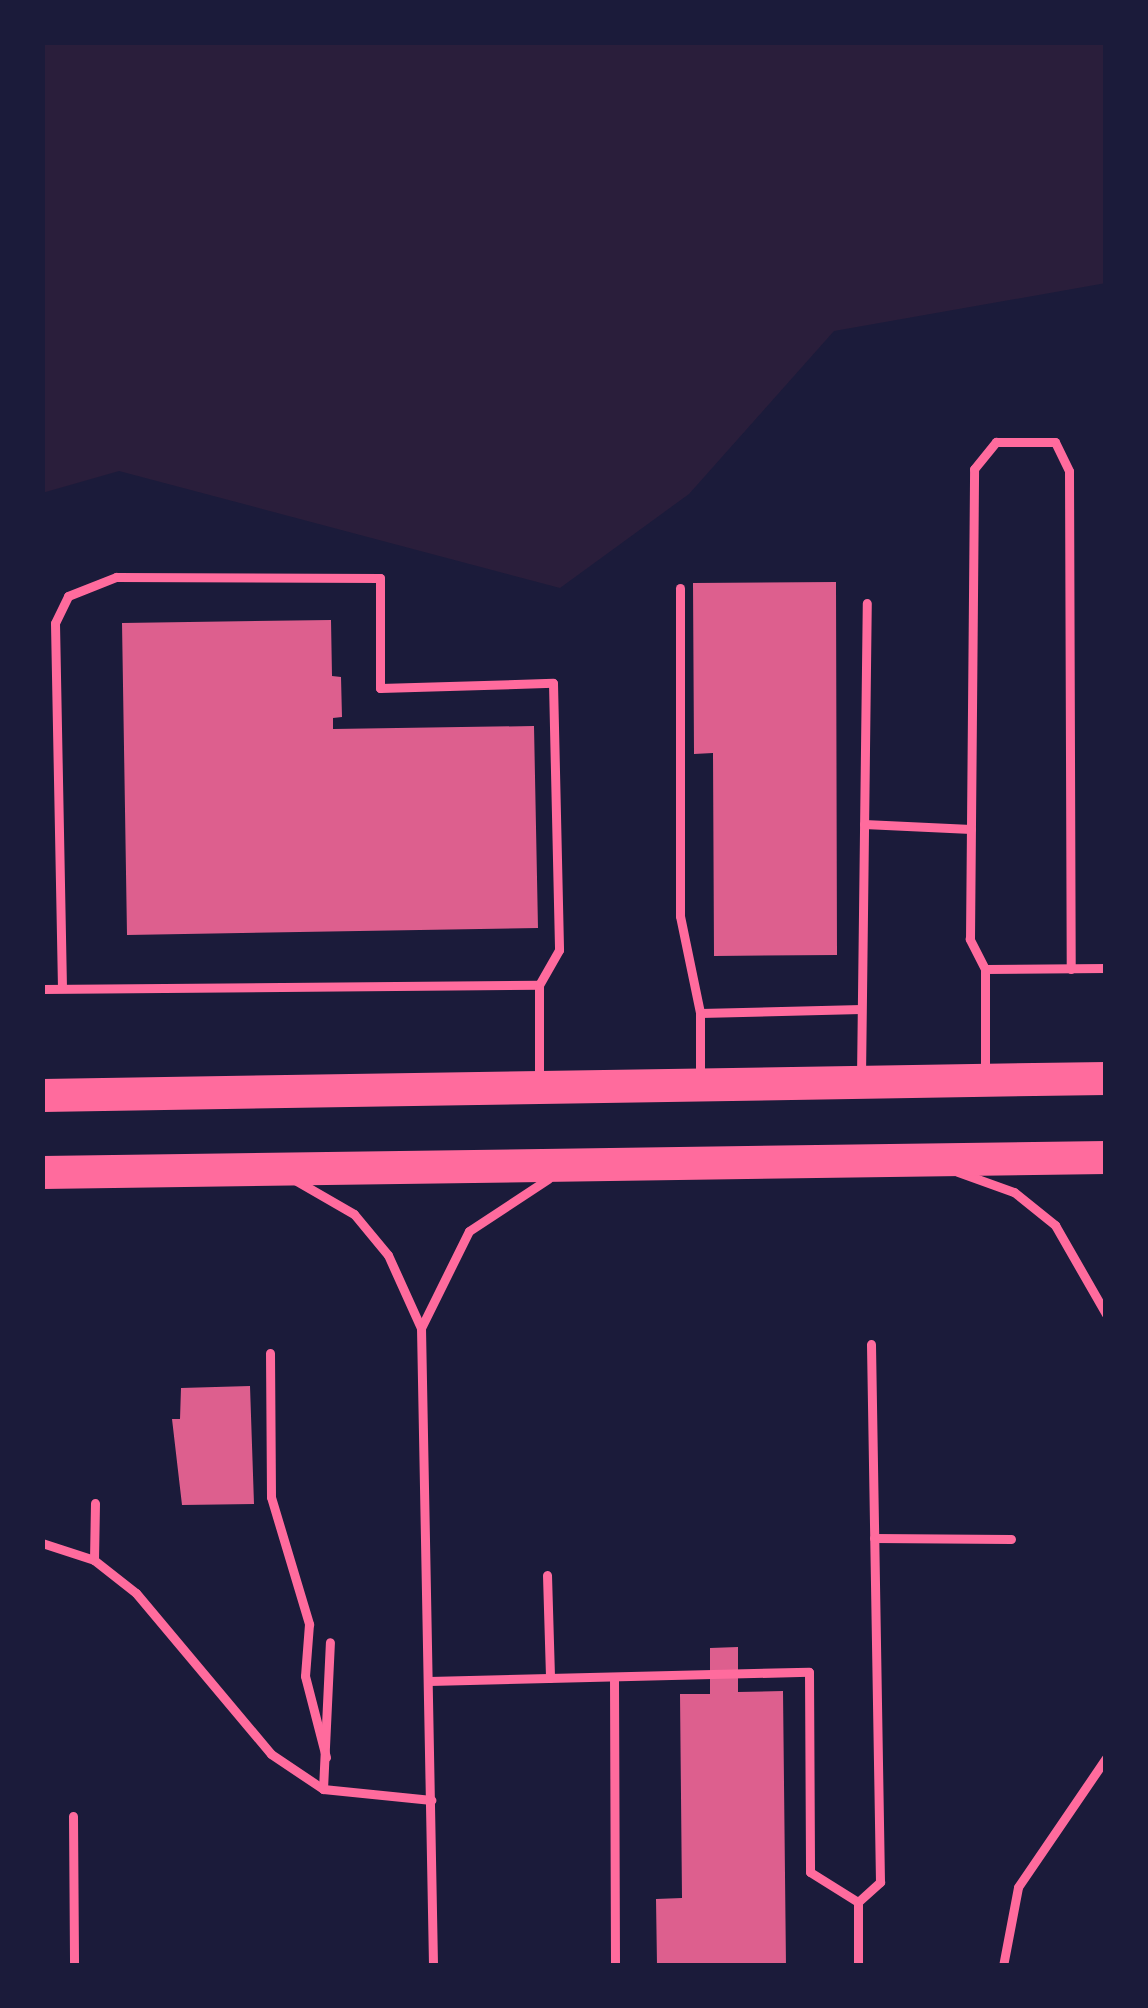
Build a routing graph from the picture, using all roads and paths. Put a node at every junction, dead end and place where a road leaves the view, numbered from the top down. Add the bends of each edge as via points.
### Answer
1 (680, 588) dead end
2 (867, 603) dead end
3 (864, 824) junction
4 (971, 829) junction
5 (1106, 968) edge
6 (1071, 969) junction
7 (985, 970) junction
8 (539, 986) junction
9 (62, 988) junction
10 (42, 989) edge
11 (862, 1009) junction
12 (700, 1013) junction
13 (1106, 1078) edge
14 (985, 1080) junction
15 (860, 1082) junction
16 (700, 1085) junction
17 (539, 1087) junction
18 (42, 1095) edge
19 (1106, 1157) edge
20 (925, 1160) junction
21 (622, 1162) junction
22 (267, 1167) junction
23 (42, 1172) edge
24 (1106, 1314) edge
25 (421, 1328) junction
26 (871, 1344) dead end
27 (270, 1353) dead end
28 (94, 1503) dead end
29 (874, 1538) junction
30 (1011, 1539) dead end
31 (42, 1543) edge
32 (94, 1560) junction
33 (547, 1575) dead end
34 (330, 1642) dead end
35 (614, 1677) junction
36 (550, 1678) junction
37 (429, 1681) junction
38 (326, 1756) junction
39 (1106, 1758) edge
40 (323, 1790) junction
41 (431, 1800) junction
42 (74, 1816) dead end
43 (858, 1902) junction
44 (74, 1966) edge
45 (433, 1966) edge
46 (614, 1966) edge
47 (858, 1966) edge
48 (1003, 1966) edge

1 - 12 lane via 680,916
2 - 3 lane
3 - 4 lane
3 - 11 lane
4 - 6 lane via 974,469 996,442 1055,442 1070,471
4 - 7 lane via 970,940
5 - 6 lane
6 - 7 lane
7 - 14 lane
8 - 9 lane
8 - 9 lane via 559,950 553,683 380,688 380,578 116,577 76,590 56,623
8 - 17 lane
9 - 10 lane
11 - 12 lane
11 - 15 lane
12 - 16 lane
13 - 14 highway
14 - 15 highway
15 - 16 highway
16 - 17 highway
17 - 18 highway
19 - 20 highway
20 - 21 highway
20 - 24 lane via 1035,1207 1072,1245
21 - 22 highway
21 - 25 lane via 543,1180 487,1213 452,1254
22 - 23 highway
22 - 25 lane via 354,1214 388,1255
25 - 37 lane
26 - 29 lane
27 - 38 lane via 271,1497 309,1624 305,1676
28 - 32 lane
29 - 30 lane
29 - 43 lane via 880,1882
31 - 32 lane
32 - 40 lane via 136,1593 271,1754
33 - 36 lane
34 - 38 lane
35 - 36 lane
35 - 43 lane via 809,1672 811,1872
35 - 46 lane
36 - 37 lane
37 - 41 lane
38 - 40 lane
39 - 48 lane via 1018,1887
40 - 41 lane
41 - 45 lane
42 - 44 lane
43 - 47 lane

